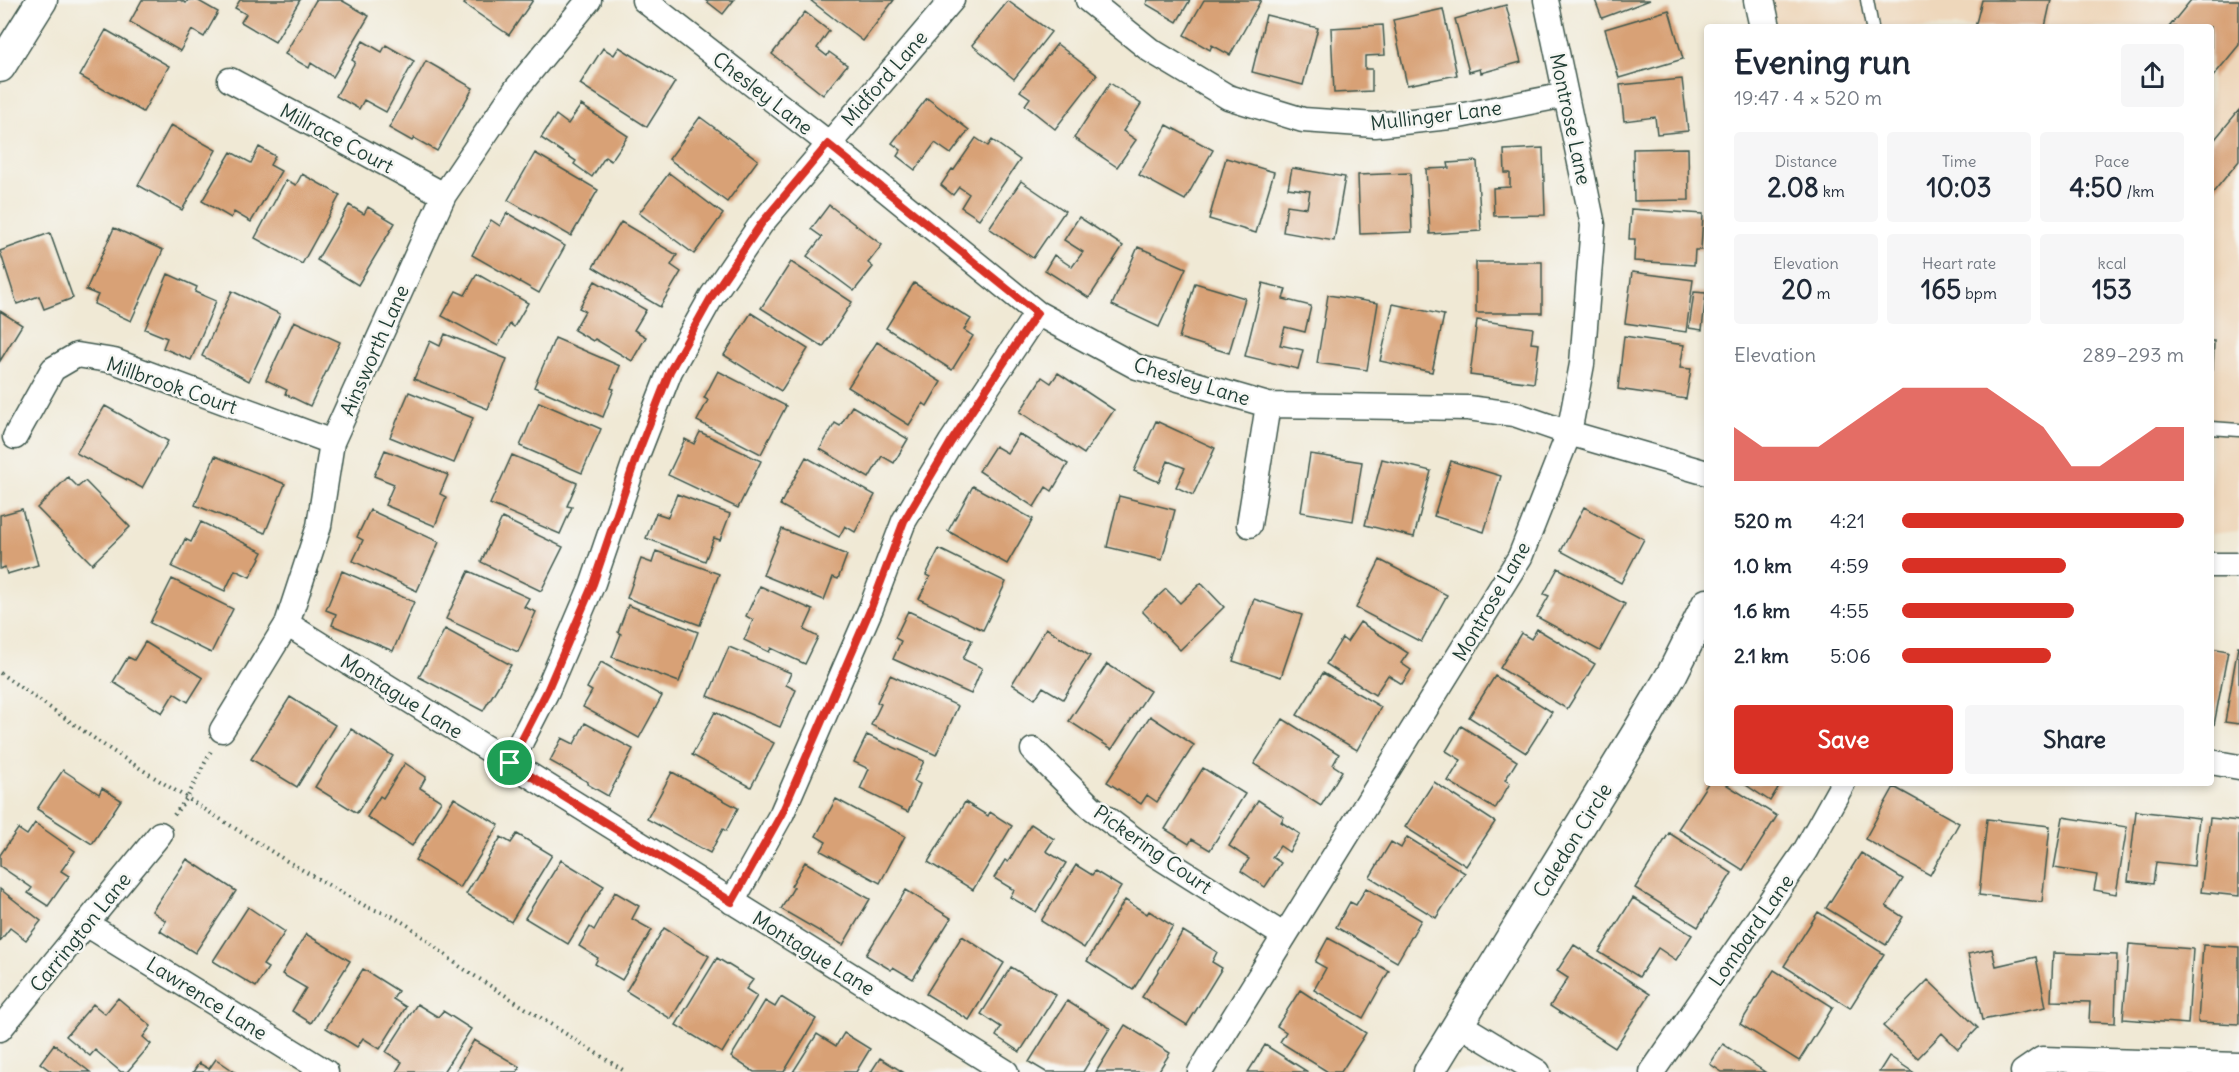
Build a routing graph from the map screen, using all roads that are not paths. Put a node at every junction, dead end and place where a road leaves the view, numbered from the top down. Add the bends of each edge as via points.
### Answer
1 (42, 0) edge
2 (589, 0) edge
3 (644, 0) edge
4 (952, 0) edge
5 (1088, 0) edge
6 (1546, 0) edge
7 (1760, 0) edge
8 (1867, 0) edge
9 (1765, 24) edge
10 (1871, 24) edge
11 (0, 67) edge
12 (230, 80) dead end
13 (1566, 95) junction
14 (828, 144) junction
15 (444, 195) junction
16 (1037, 313) junction
17 (1268, 405) junction
18 (2214, 428) edge
19 (2239, 430) edge
20 (1569, 433) junction
21 (15, 438) dead end
22 (332, 442) junction
23 (1704, 472) edge
24 (1249, 525) dead end
25 (2214, 565) edge
26 (2239, 565) edge
27 (1704, 610) edge
28 (287, 624) junction
29 (222, 730) road end
30 (1034, 750) dead end
31 (510, 763) junction
32 (2214, 763) edge
33 (2239, 767) edge
34 (1841, 786) edge
35 (160, 834) road end
36 (732, 902) junction
37 (88, 924) junction
38 (1283, 935) junction
39 (1459, 1024) junction
40 (0, 1029) edge
41 (2239, 1065) edge
42 (326, 1072) edge
43 (1006, 1072) edge
44 (1200, 1072) edge
45 (1429, 1072) edge
46 (1538, 1072) edge
47 (1652, 1072) edge
48 (2023, 1072) edge

1 - 11 street
2 - 15 street, Ainsworth Lane via 516,89
3 - 14 street, Chesley Lane
4 - 14 street, Midford Lane
5 - 13 street, Mullinger Lane via 1150,50 1228,97 1303,120 1375,125 1459,116
6 - 13 street, Montrose Lane
7 - 9 street
8 - 10 lane
12 - 15 street, Millrace Court
13 - 20 street, Montrose Lane via 1593,225 1582,364
14 - 16 street, Chesley Lane
14 - 31 street, Midford Lane via 761,224 712,296 670,371 593,584 547,691
15 - 22 street, Ainsworth Lane
16 - 17 street, Chesley Lane via 1137,367
16 - 36 street via 904,521 871,608 782,813
17 - 20 street, Chesley Lane via 1468,408 1514,414
17 - 24 street
18 - 19 lane
20 - 23 street, Chesley Lane
20 - 38 street, Montrose Lane via 1520,557
21 - 22 street, Millbrook Court via 53,369 77,355 114,362
22 - 28 street, Ainsworth Lane via 319,526
25 - 26 street
27 - 39 street, Caledon Circle via 1637,734
28 - 29 street, Ainsworth Lane
28 - 31 street, Montague Lane
30 - 38 street, Pickering Court via 1091,807 1147,849
31 - 36 street, Montague Lane
32 - 33 street
34 - 47 street, Lombard Lane via 1805,851
35 - 37 street, Carrington Lane
36 - 43 street, Montague Lane
37 - 40 street, Carrington Lane
37 - 42 street, Lawrence Lane
38 - 44 street, Montrose Lane
39 - 45 street, Caledon Circle
39 - 46 street
41 - 48 street via 2042,1059

